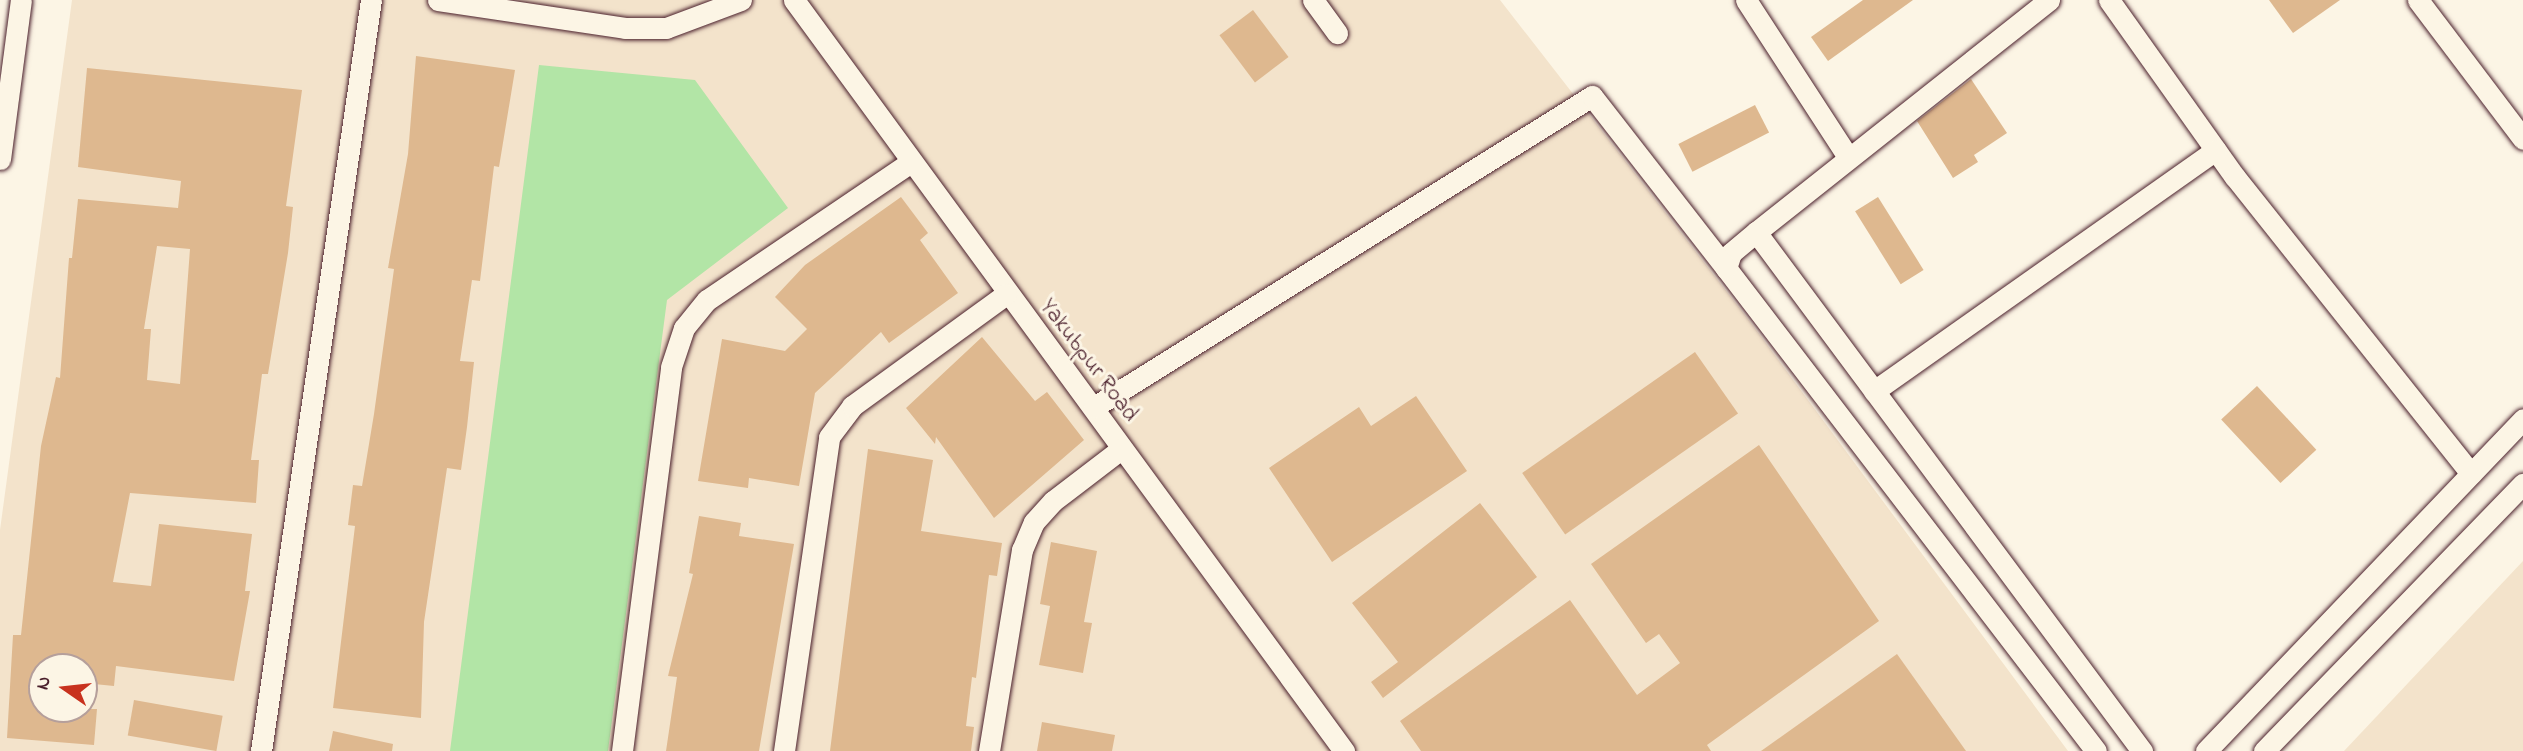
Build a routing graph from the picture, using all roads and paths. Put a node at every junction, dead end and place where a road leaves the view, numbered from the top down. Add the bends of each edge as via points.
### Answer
1 (21, 0) edge
2 (372, 0) edge
3 (438, 0) edge
4 (741, 0) edge
5 (793, 0) edge
6 (1313, 0) edge
7 (1746, 0) edge
8 (2049, 0) edge
9 (2109, 0) edge
10 (2418, 0) edge
11 (1337, 33) dead end
12 (2523, 139) edge
13 (2216, 150) junction
14 (1848, 157) junction
15 (0, 159) edge
16 (909, 163) junction
17 (1756, 232) junction
18 (1726, 268) junction
19 (1006, 294) junction
20 (1874, 391) junction
21 (1094, 407) junction
22 (2523, 419) edge
23 (1121, 449) junction
24 (2471, 474) junction
25 (2523, 484) edge
26 (261, 751) edge
27 (622, 751) edge
28 (784, 751) edge
29 (989, 751) edge
30 (1344, 751) edge
31 (2096, 751) edge
32 (2142, 751) edge
33 (2206, 751) edge
34 (2264, 751) edge

1 - 15 street
2 - 26 street
3 - 4 street via 625,29 666,28
5 - 16 street, Yakubpur Road
6 - 11 street
7 - 14 street
8 - 14 street
9 - 13 street
10 - 12 street
13 - 20 street
13 - 24 street
14 - 17 street
16 - 19 street, Yakubpur Road
16 - 27 street via 706,300 684,328 671,367
17 - 18 street via 1731,253
17 - 20 street
18 - 21 street via 1592,96
18 - 31 street
19 - 21 street, Yakubpur Road
19 - 28 street via 852,405 829,437
20 - 32 street
21 - 23 street, Yakubpur Road
22 - 24 street
23 - 29 street via 1053,501 1034,523 1022,550
23 - 30 street, Yakubpur Road
24 - 33 street
25 - 34 street

